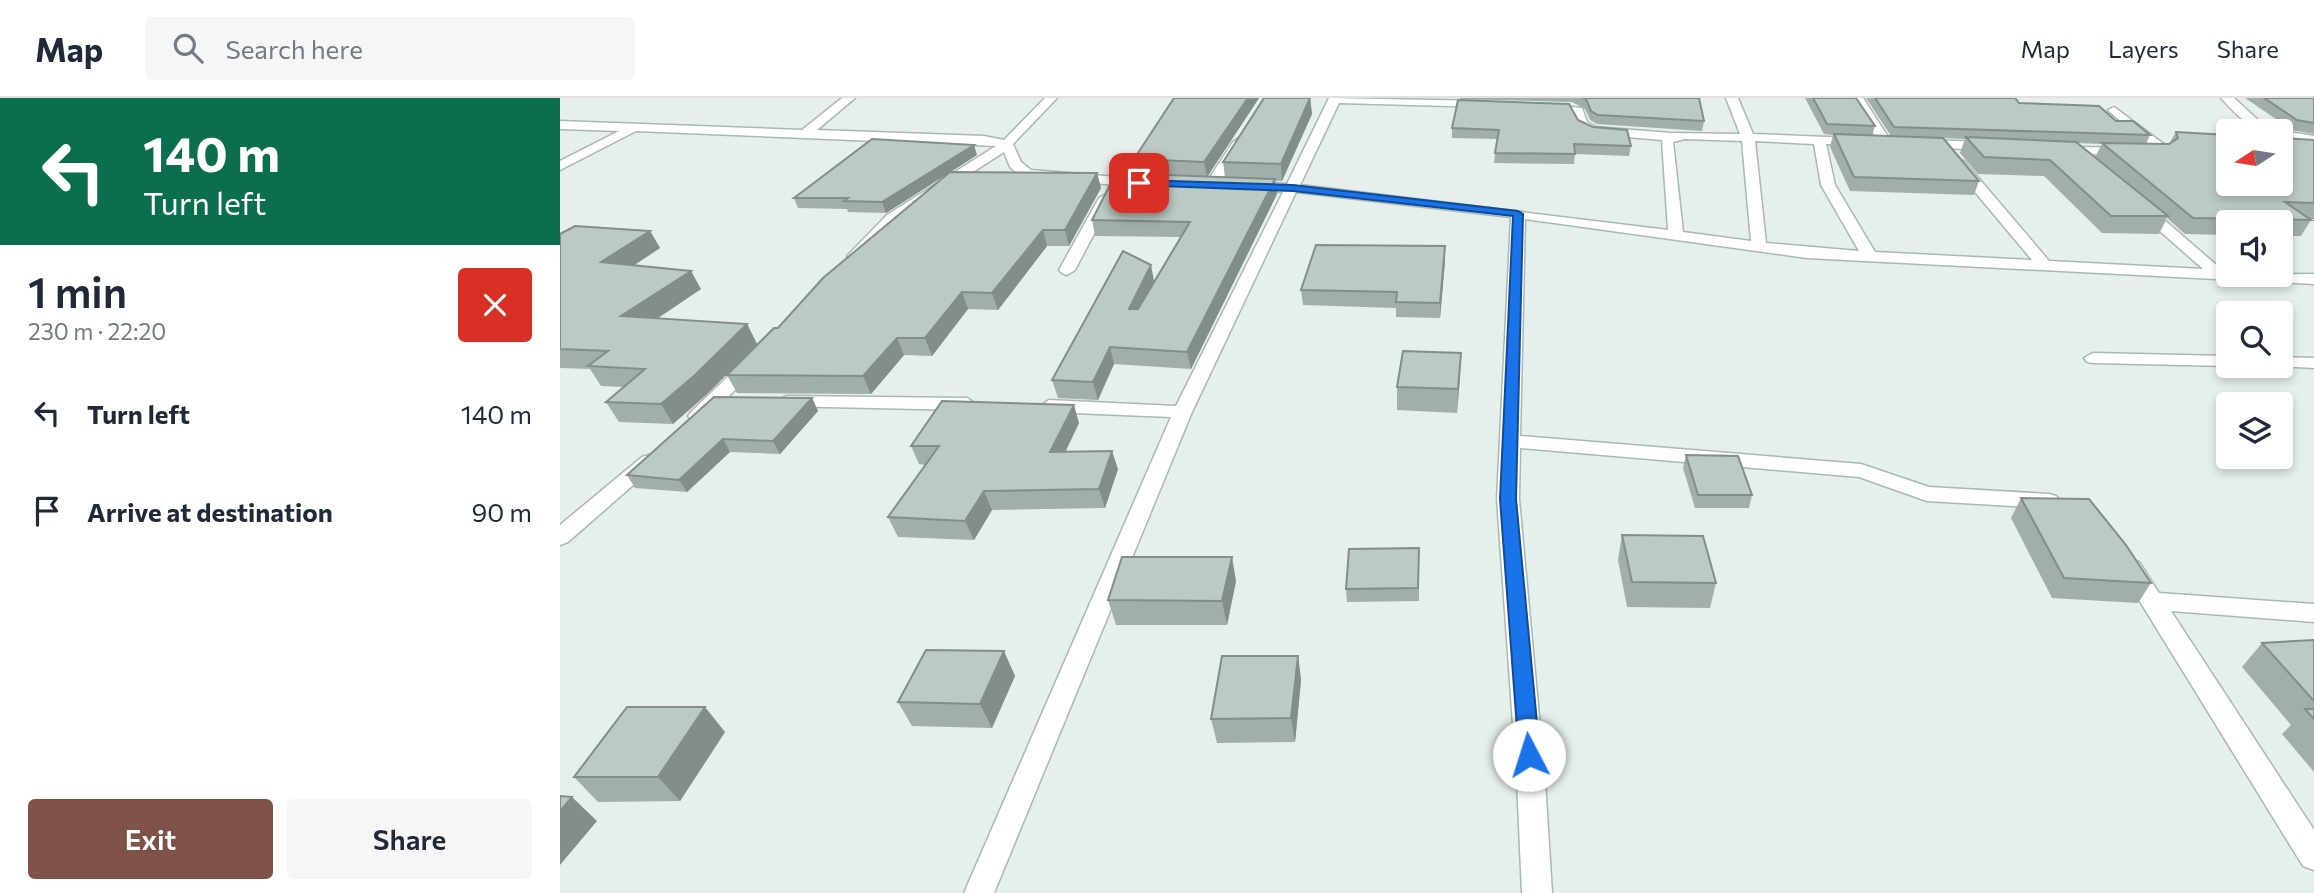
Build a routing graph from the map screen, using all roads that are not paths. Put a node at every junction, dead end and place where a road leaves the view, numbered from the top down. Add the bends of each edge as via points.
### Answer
1 (849, 98) edge
2 (1051, 98) edge
3 (1335, 98) edge
4 (1732, 98) edge
5 (1857, 98) edge
6 (2227, 98) edge
7 (1502, 104) edge
8 (1528, 105) edge
9 (2114, 110) dead end
10 (2250, 119) edge
11 (560, 125) edge
12 (634, 127) junction
13 (1247, 128) edge
14 (806, 133) junction
15 (2293, 136) edge
16 (1671, 137) junction
17 (1748, 137) junction
18 (1819, 140) junction
19 (2314, 140) edge
20 (1898, 143) junction
21 (1007, 145) junction
22 (1943, 145) junction
23 (2007, 147) edge
24 (2092, 165) edge
25 (560, 166) edge
26 (1114, 182) junction
27 (1151, 183) edge
28 (1293, 188) junction
29 (2134, 202) edge
30 (1518, 214) junction
31 (1676, 233) junction
32 (1759, 246) junction
33 (1871, 258) junction
34 (845, 266) edge
35 (2046, 267) junction
36 (1067, 270) dead end
37 (2216, 272) edge
38 (2216, 274) edge
39 (2293, 279) edge
40 (2313, 280) edge
41 (761, 353) edge
42 (2093, 358) dead end
43 (2216, 361) edge
44 (2293, 362) edge
45 (2314, 363) edge
46 (715, 401) junction
47 (742, 401) edge
48 (770, 402) edge
49 (991, 404) edge
50 (1032, 405) edge
51 (1183, 412) junction
52 (681, 432) edge
53 (1509, 441) junction
54 (660, 450) edge
55 (2071, 504) edge
56 (560, 537) edge
57 (2123, 555) edge
58 (2152, 601) junction
59 (2314, 613) edge
60 (2314, 856) edge
61 (979, 893) edge
62 (1536, 893) edge

1 - 14 street
2 - 21 street
3 - 7 street
3 - 28 street
4 - 17 street
5 - 20 street
6 - 10 street
8 - 16 street via 1572,108 1580,113 1582,124 1593,130
9 - 24 street via 2162,152 2065,150
11 - 12 street
12 - 14 street
12 - 25 street
13 - 28 street via 1219,185
14 - 21 street via 984,140
15 - 19 street
16 - 17 street
16 - 31 street via 1667,142
17 - 18 street
17 - 32 street
18 - 20 street
18 - 33 street via 1828,186
20 - 22 street
21 - 26 street via 1015,164 1027,174
21 - 34 street via 892,218
22 - 23 street
22 - 35 street
26 - 27 street
26 - 36 street
28 - 30 street
28 - 51 street
29 - 37 street
30 - 31 street
30 - 53 street
31 - 32 street
32 - 33 street
33 - 35 street
35 - 38 street
39 - 40 street
41 - 46 street
42 - 43 street
44 - 45 street
46 - 47 street
46 - 52 street
48 - 49 street
50 - 51 street
51 - 61 street
53 - 55 street via 1861,471 1927,494
53 - 62 street via 1508,499
54 - 56 street
57 - 58 street
58 - 59 street
58 - 60 street

